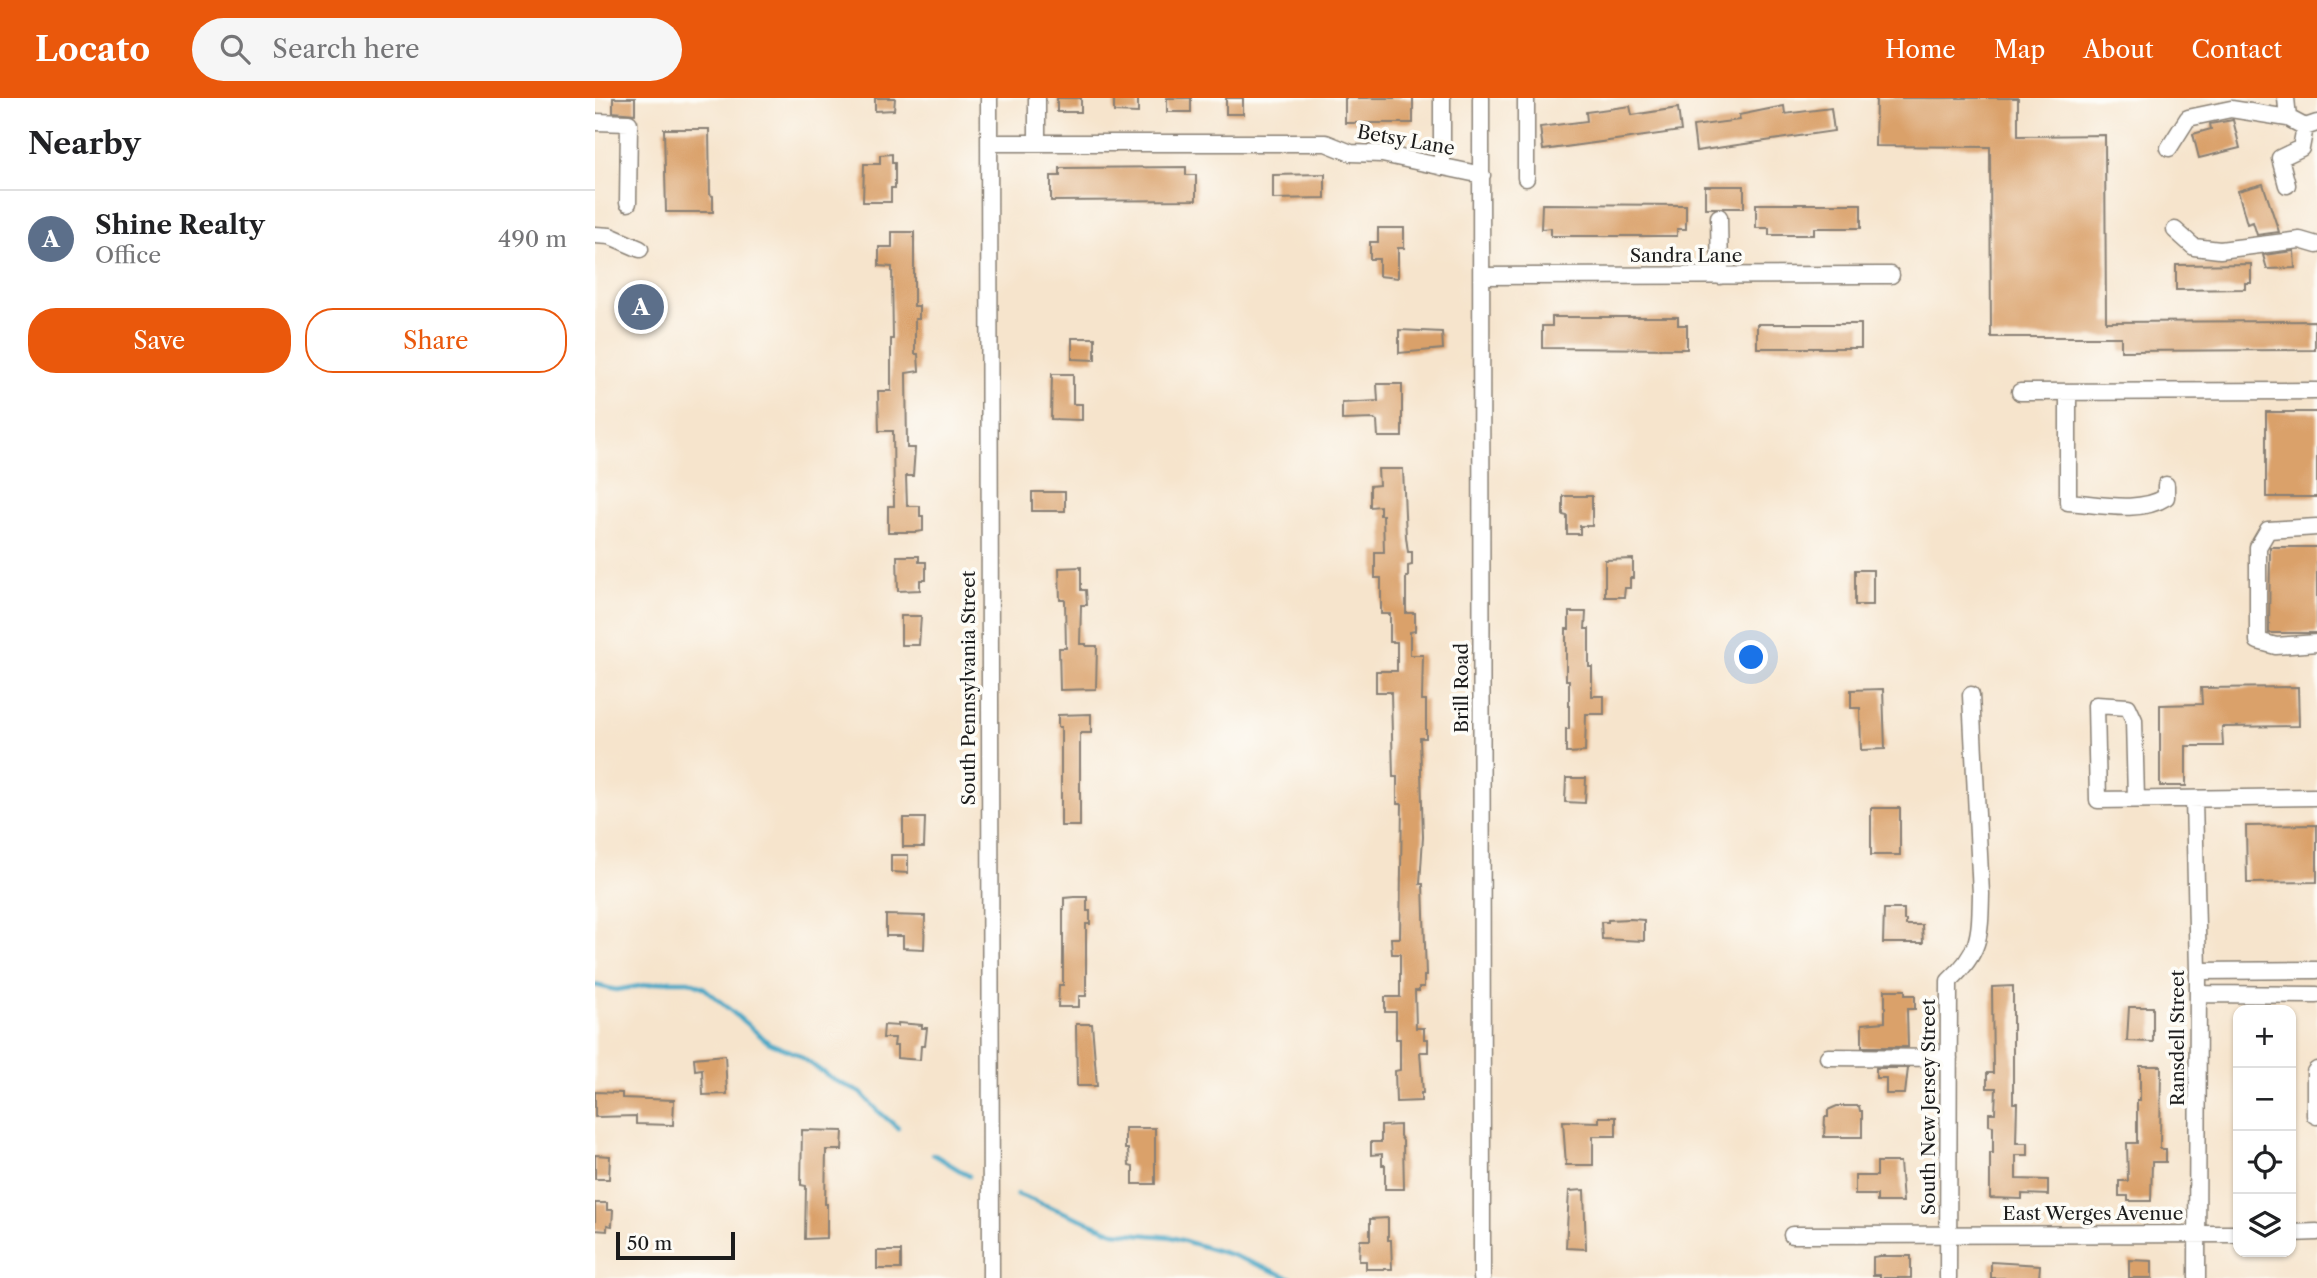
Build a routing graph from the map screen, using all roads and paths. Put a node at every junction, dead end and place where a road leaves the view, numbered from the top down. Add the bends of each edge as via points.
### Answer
1 (989, 98) edge
2 (1037, 98) edge
3 (1442, 98) edge
4 (1481, 98) edge
5 (1526, 98) edge
6 (2286, 98) edge
7 (2288, 118) junction
8 (595, 122) edge
9 (2311, 125) edge
10 (989, 143) junction
11 (1037, 143) junction
12 (2169, 148) dead end
13 (1442, 167) junction
14 (1482, 175) junction
15 (1526, 178) dead end
16 (2287, 185) dead end
17 (628, 203) dead end
18 (1719, 217) dead end
19 (2175, 230) dead end
20 (595, 235) edge
21 (2317, 245) edge
22 (640, 249) dead end
23 (1891, 275) dead end
24 (1482, 276) junction
25 (1720, 276) junction
26 (2317, 391) edge
27 (2020, 392) dead end
28 (2067, 392) junction
29 (2166, 485) dead end
30 (2317, 527) edge
31 (2317, 643) edge
32 (1971, 695) dead end
33 (2317, 797) edge
34 (2136, 799) junction
35 (2194, 799) junction
36 (2317, 970) edge
37 (2198, 971) junction
38 (2198, 994) junction
39 (2317, 995) edge
40 (1828, 1057) dead end
41 (1949, 1058) junction
42 (2317, 1070) edge
43 (2317, 1116) edge
44 (2317, 1232) edge
45 (2296, 1233) edge
46 (1948, 1234) junction
47 (2198, 1234) junction
48 (2233, 1234) edge
49 (1792, 1235) dead end
50 (991, 1278) edge
51 (1482, 1278) edge
52 (1948, 1278) edge
53 (2197, 1278) edge

1 - 10 street, South Pennsylvania Street
2 - 11 street
3 - 13 street
4 - 14 street, Brill Road
5 - 15 street
6 - 7 street
7 - 9 street
7 - 12 street via 2231,109 2188,118
8 - 17 street via 629,123
9 - 16 street via 2301,148 2280,158
10 - 11 street, Betsy Lane
10 - 50 street, South Pennsylvania Street
11 - 13 street, Betsy Lane via 1327,143 1351,153 1382,154
13 - 14 street, Betsy Lane
14 - 24 street, Brill Road
18 - 25 street
19 - 21 street via 2194,247 2220,250 2300,240
20 - 22 street via 610,236
23 - 25 street, Sandra Lane
24 - 25 street, Sandra Lane
24 - 51 street, Brill Road
26 - 28 street
27 - 28 street
28 - 29 street via 2068,502 2154,505 2166,497
30 - 31 street via 2268,530 2258,547 2258,641 2276,646
32 - 41 street, South New Jersey Street via 1980,923 1976,946 1949,981
33 - 35 street
34 - 34 street via 2098,800 2096,705 2128,707 2134,720
34 - 35 street
35 - 37 street, Ransdell Street
36 - 37 street
37 - 38 street, Ransdell Street
38 - 39 street
38 - 47 street, Ransdell Street
40 - 41 street
41 - 46 street, South New Jersey Street
42 - 43 street
44 - 45 street
46 - 47 street, East Werges Avenue
46 - 49 street, East Werges Avenue
46 - 52 street, South New Jersey Street
47 - 48 street, East Werges Avenue
47 - 53 street, Ransdell Street

